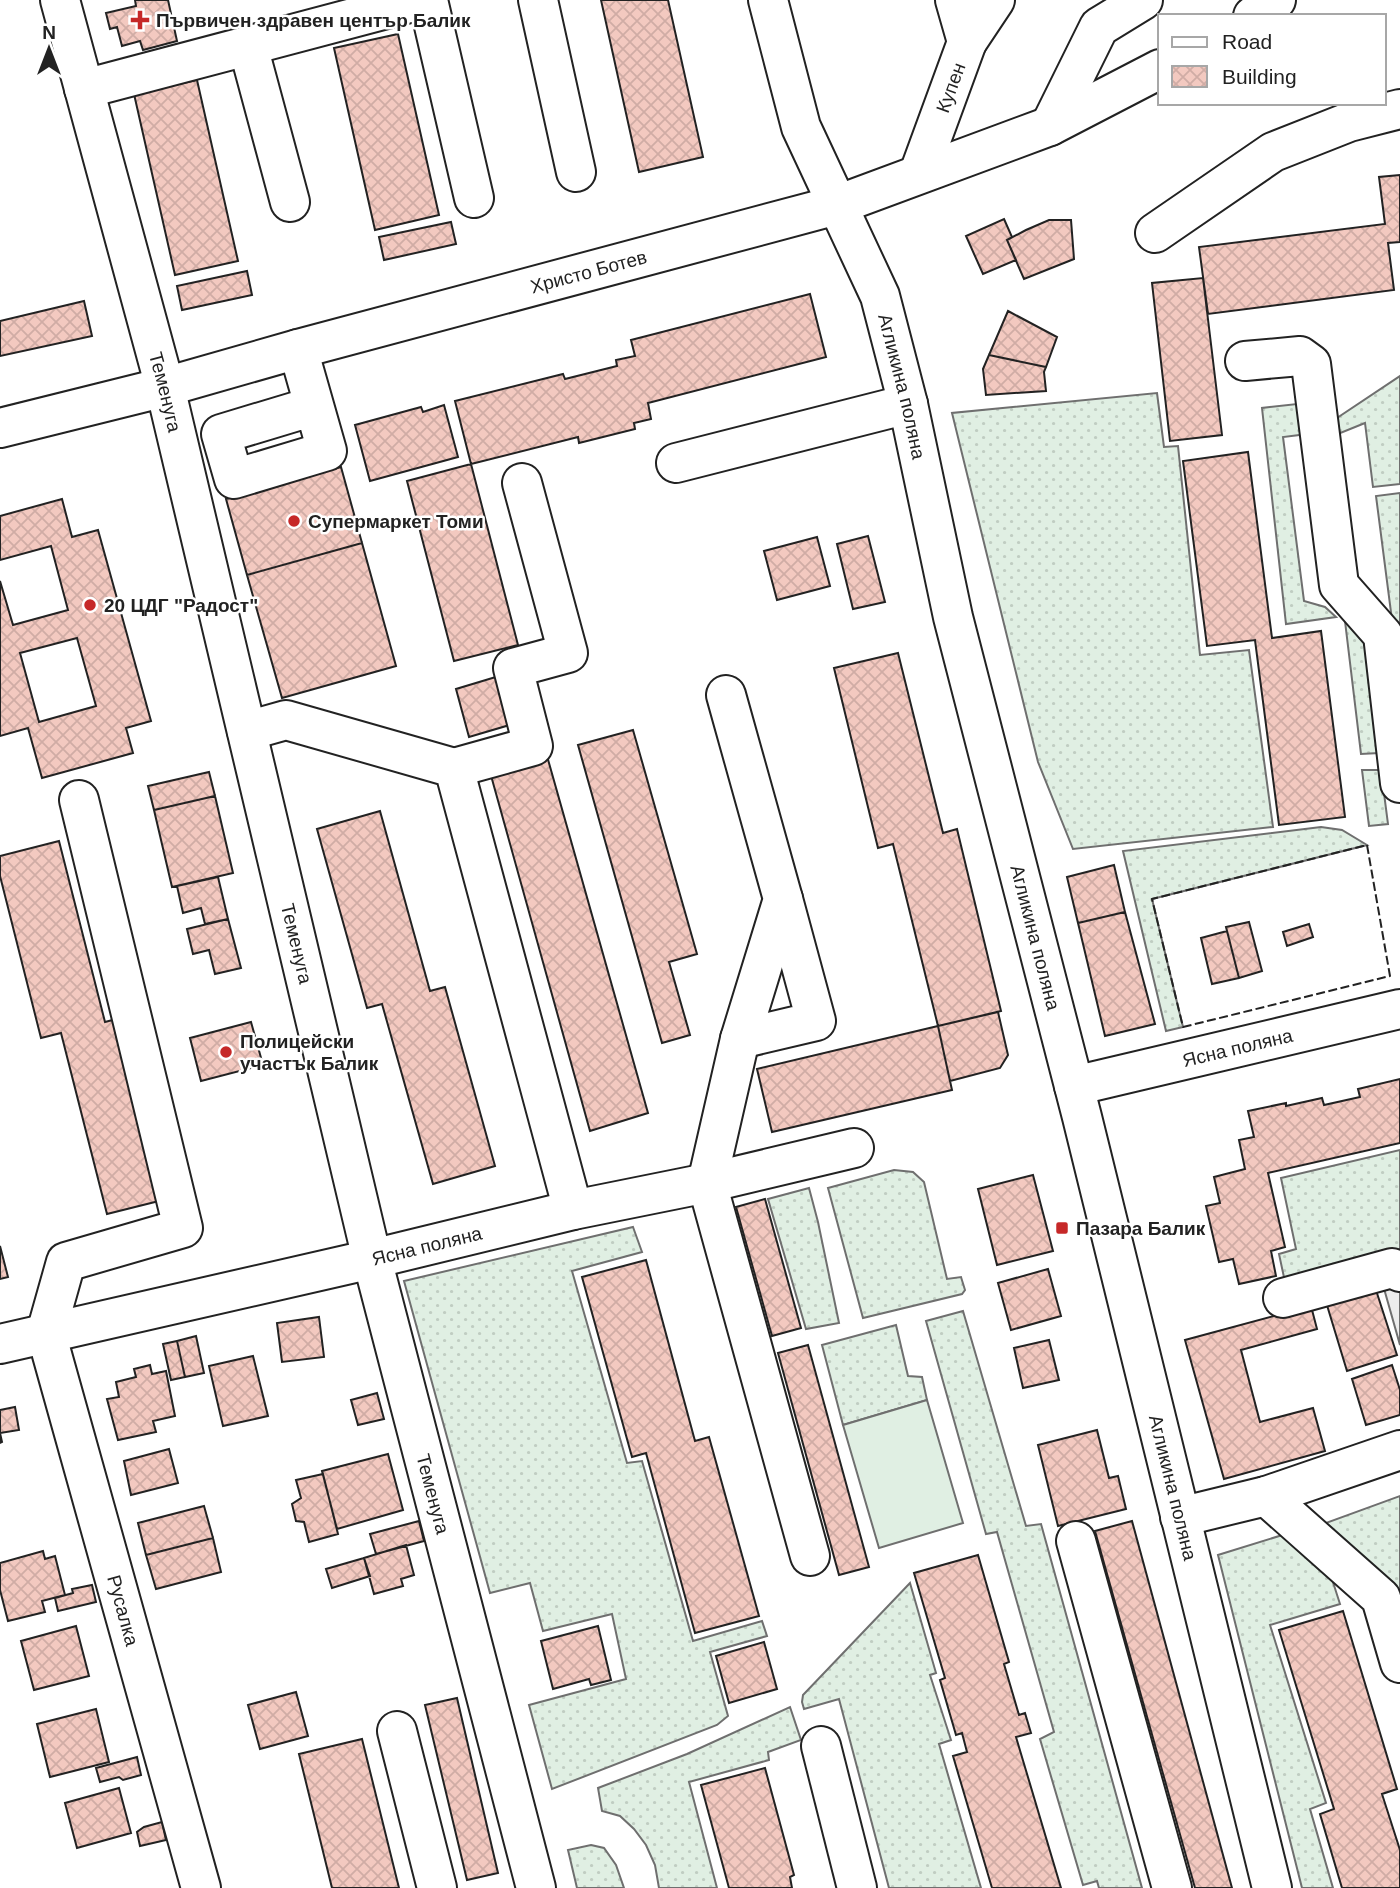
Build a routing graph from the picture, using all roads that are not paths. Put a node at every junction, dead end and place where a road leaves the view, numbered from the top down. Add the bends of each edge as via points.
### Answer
1 (60, 0) edge
2 (538, 0) edge
3 (768, 0) edge
4 (955, 0) edge
5 (995, 0) edge
6 (1143, 0) edge
7 (1276, 0) edge
8 (414, 1) edge
9 (1256, 14) edge
10 (967, 42) junction
11 (248, 46) junction
12 (1158, 70) edge
13 (84, 89) junction
14 (1400, 109) edge
15 (1050, 126) junction
16 (576, 172) dead end
17 (919, 173) junction
18 (474, 198) dead end
19 (290, 202) dead end
20 (837, 205) junction
21 (1155, 233) dead end
22 (298, 349) junction
23 (1245, 361) dead end
24 (165, 387) junction
25 (908, 404) junction
26 (314, 406) dead end
27 (0, 428) edge
28 (676, 463) dead end
29 (522, 483) dead end
30 (726, 695) dead end
31 (247, 731) junction
32 (454, 768) junction
33 (1400, 783) edge
34 (79, 800) dead end
35 (783, 899) junction
36 (1400, 1009) edge
37 (740, 1039) junction
38 (1074, 1087) junction
39 (854, 1148) dead end
40 (707, 1183) junction
41 (572, 1210) junction
42 (372, 1259) junction
43 (1400, 1272) edge
44 (1283, 1298) dead end
45 (46, 1333) junction
46 (0, 1344) edge
47 (1400, 1450) edge
48 (1266, 1496) junction
49 (1180, 1517) junction
50 (1076, 1541) dead end
51 (810, 1556) dead end
52 (1400, 1663) edge
53 (397, 1731) dead end
54 (821, 1746) dead end
55 (201, 1888) edge
56 (437, 1888) edge
57 (536, 1888) edge
58 (857, 1888) edge
59 (1172, 1888) edge
60 (1272, 1888) edge

1 - 13 street, Теменуга
2 - 16 street
3 - 20 street, Агликина поляна via 801,127
4 - 10 street, Купен
5 - 10 street
6 - 15 street via 1099,27
7 - 9 street
8 - 11 street
8 - 18 street
10 - 17 street, Купен
11 - 13 street
11 - 19 street
12 - 15 street, Христо Ботев
13 - 24 street, Теменуга
14 - 21 street via 1349,122 1273,152
15 - 17 street, Христо Ботев
17 - 20 street, Христо Ботев
20 - 22 street, Христо Ботев
20 - 25 street, Агликина поляна via 880,296
22 - 24 street, Христо Ботев
22 - 26 street
23 - 33 street via 1300,356 1311,364 1339,585 1383,635
24 - 27 street, Христо Ботев
24 - 31 street, Теменуга
25 - 28 street
25 - 38 street, Агликина поляна via 953,617
29 - 32 street via 568,653 513,668 533,746
30 - 35 street
31 - 32 street via 286,720
31 - 42 street, Теменуга
32 - 41 street
34 - 45 street via 183,1228 66,1262
35 - 37 street
35 - 37 street via 816,1021
36 - 38 street, Ясна поляна
37 - 40 street
38 - 49 street, Агликина поляна
39 - 40 street, Ясна поляна
40 - 41 street, Ясна поляна
40 - 51 street
41 - 42 street, Ясна поляна
42 - 45 street, Ясна поляна
42 - 57 street, Теменуга
43 - 44 street via 1392,1268
45 - 46 street, Ясна поляна
45 - 55 street, Русалка
47 - 48 street
48 - 49 street
48 - 52 street via 1381,1598
49 - 60 street, Агликина поляна
50 - 59 street
53 - 56 street
54 - 58 street

